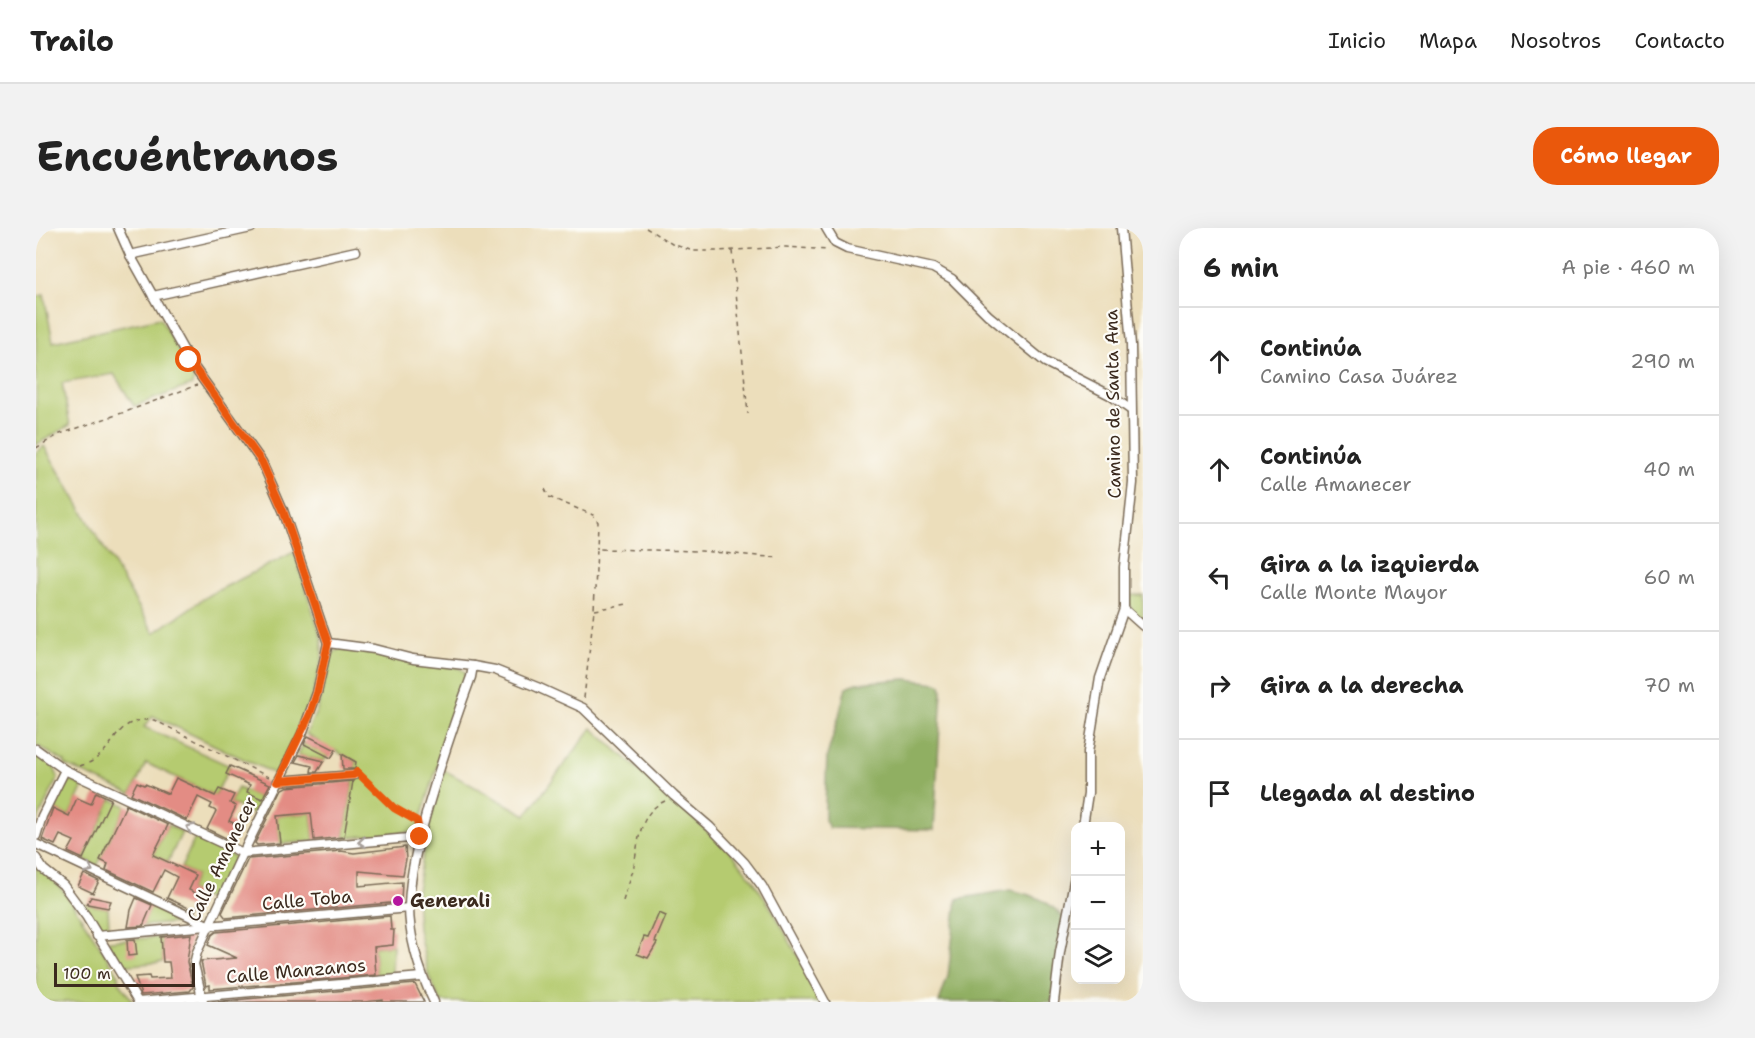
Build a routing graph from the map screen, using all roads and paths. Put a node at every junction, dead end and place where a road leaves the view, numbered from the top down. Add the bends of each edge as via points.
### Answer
1 (118, 228) edge
2 (250, 228) edge
3 (646, 228) edge
4 (826, 228) edge
5 (1121, 228) edge
6 (847, 249) junction
7 (732, 250) junction
8 (356, 251) dead end
9 (130, 255) junction
10 (153, 296) junction
11 (205, 382) junction
12 (1131, 410) junction
13 (748, 414) dead end
14 (36, 448) edge
15 (545, 489) dead end
16 (597, 549) junction
17 (780, 558) dead end
18 (627, 604) dead end
19 (1124, 609) junction
20 (594, 610) junction
21 (1143, 626) edge
22 (328, 643) junction
23 (472, 666) junction
24 (583, 708) junction
25 (36, 749) edge
26 (65, 770) junction
27 (354, 775) joint
28 (278, 781) junction
29 (674, 796) junction
30 (417, 821) dead end
31 (1084, 822) edge
32 (36, 836) edge
33 (420, 837) junction
34 (36, 844) edge
35 (243, 853) junction
36 (36, 858) edge
37 (1075, 876) edge
38 (623, 901) dead end
39 (409, 908) junction
40 (208, 925) junction
41 (97, 936) junction
42 (422, 976) junction
43 (202, 999) edge
44 (138, 1002) edge
45 (434, 1002) edge
46 (825, 1002) edge
47 (1054, 1002) edge

1 - 9 street
2 - 9 street
3 - 7 path via 693,251
4 - 6 street via 835,243
5 - 12 street, Camino de Santa Ana via 1131,345
6 - 7 path
6 - 12 street via 933,268 952,279 1045,362
7 - 13 path
8 - 10 street
9 - 10 street
10 - 11 street
11 - 14 path via 60,434
11 - 22 street via 262,462 283,510
12 - 19 street, Camino de Santa Ana via 1133,483
15 - 16 path via 549,497 593,515 598,522
16 - 17 path via 700,551
16 - 20 path
18 - 20 path
19 - 21 street
19 - 31 street, Camino de Santa Ana via 1100,678 1088,752
20 - 24 path
22 - 23 street
22 - 28 street, Calle Amanecer via 317,693
23 - 24 street via 495,670
23 - 33 street
24 - 29 street
25 - 26 street
26 - 28 path via 95,759 126,725 141,719 154,720
26 - 32 street
35 -> 26 street
27 - 28 street
27 - 30 path via 357,772 394,808
28 - 35 street, Calle Amanecer
29 - 38 path via 657,804 639,832
29 - 46 street via 724,841 756,878
33 -> 35 street
33 - 39 street via 411,872
34 -> 40 street
35 - 40 street, Calle Amanecer
36 - 41 street via 63,885
37 - 47 street
39 - 40 street, Calle Toba
39 - 42 street
40 - 41 street, Calle Toba
40 - 43 street, Calle Amanecer via 194,964
41 - 44 street
42 - 43 street, Calle Manzanos
42 - 45 street
43 - 44 street, Calle Manzanos

